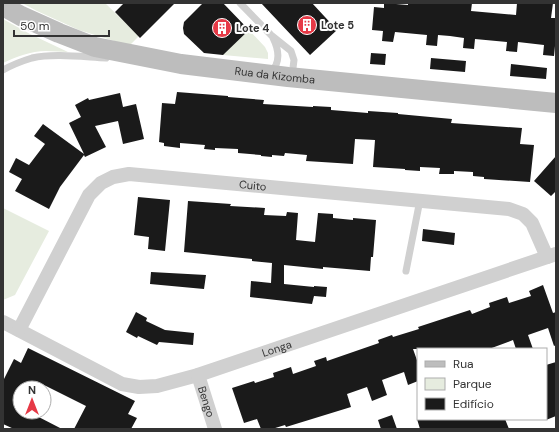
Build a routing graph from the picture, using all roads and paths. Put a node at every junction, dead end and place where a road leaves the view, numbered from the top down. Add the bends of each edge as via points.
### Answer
1 (240, 3) edge
2 (3, 6) edge
3 (271, 35) junction
4 (181, 64) junction
5 (3, 70) edge
6 (268, 75) junction
7 (288, 77) junction
8 (556, 103) edge
9 (420, 200) junction
10 (551, 256) edge
11 (406, 270) dead end
12 (3, 322) edge
13 (20, 330) junction
14 (198, 375) junction
15 (215, 429) edge

1 - 3 lane
2 - 4 main road, Rua da Kizomba via 95,47
3 - 6 lane via 277,46 277,55 276,64
3 - 7 lane via 291,52 294,60
4 - 5 lane via 52,56 32,58
4 - 6 main road, Rua da Kizomba
6 - 7 main road, Rua da Kizomba
7 - 8 main road, Rua da Kizomba
9 - 10 street, Cuito via 509,209 523,214 532,223
9 - 11 lane
9 - 13 street, Cuito via 129,174 113,177 100,183 89,195
10 - 14 street, Longa
12 - 13 street, Longa
13 - 14 street, Longa via 122,384 139,387 157,386
14 - 15 street, Bengo

